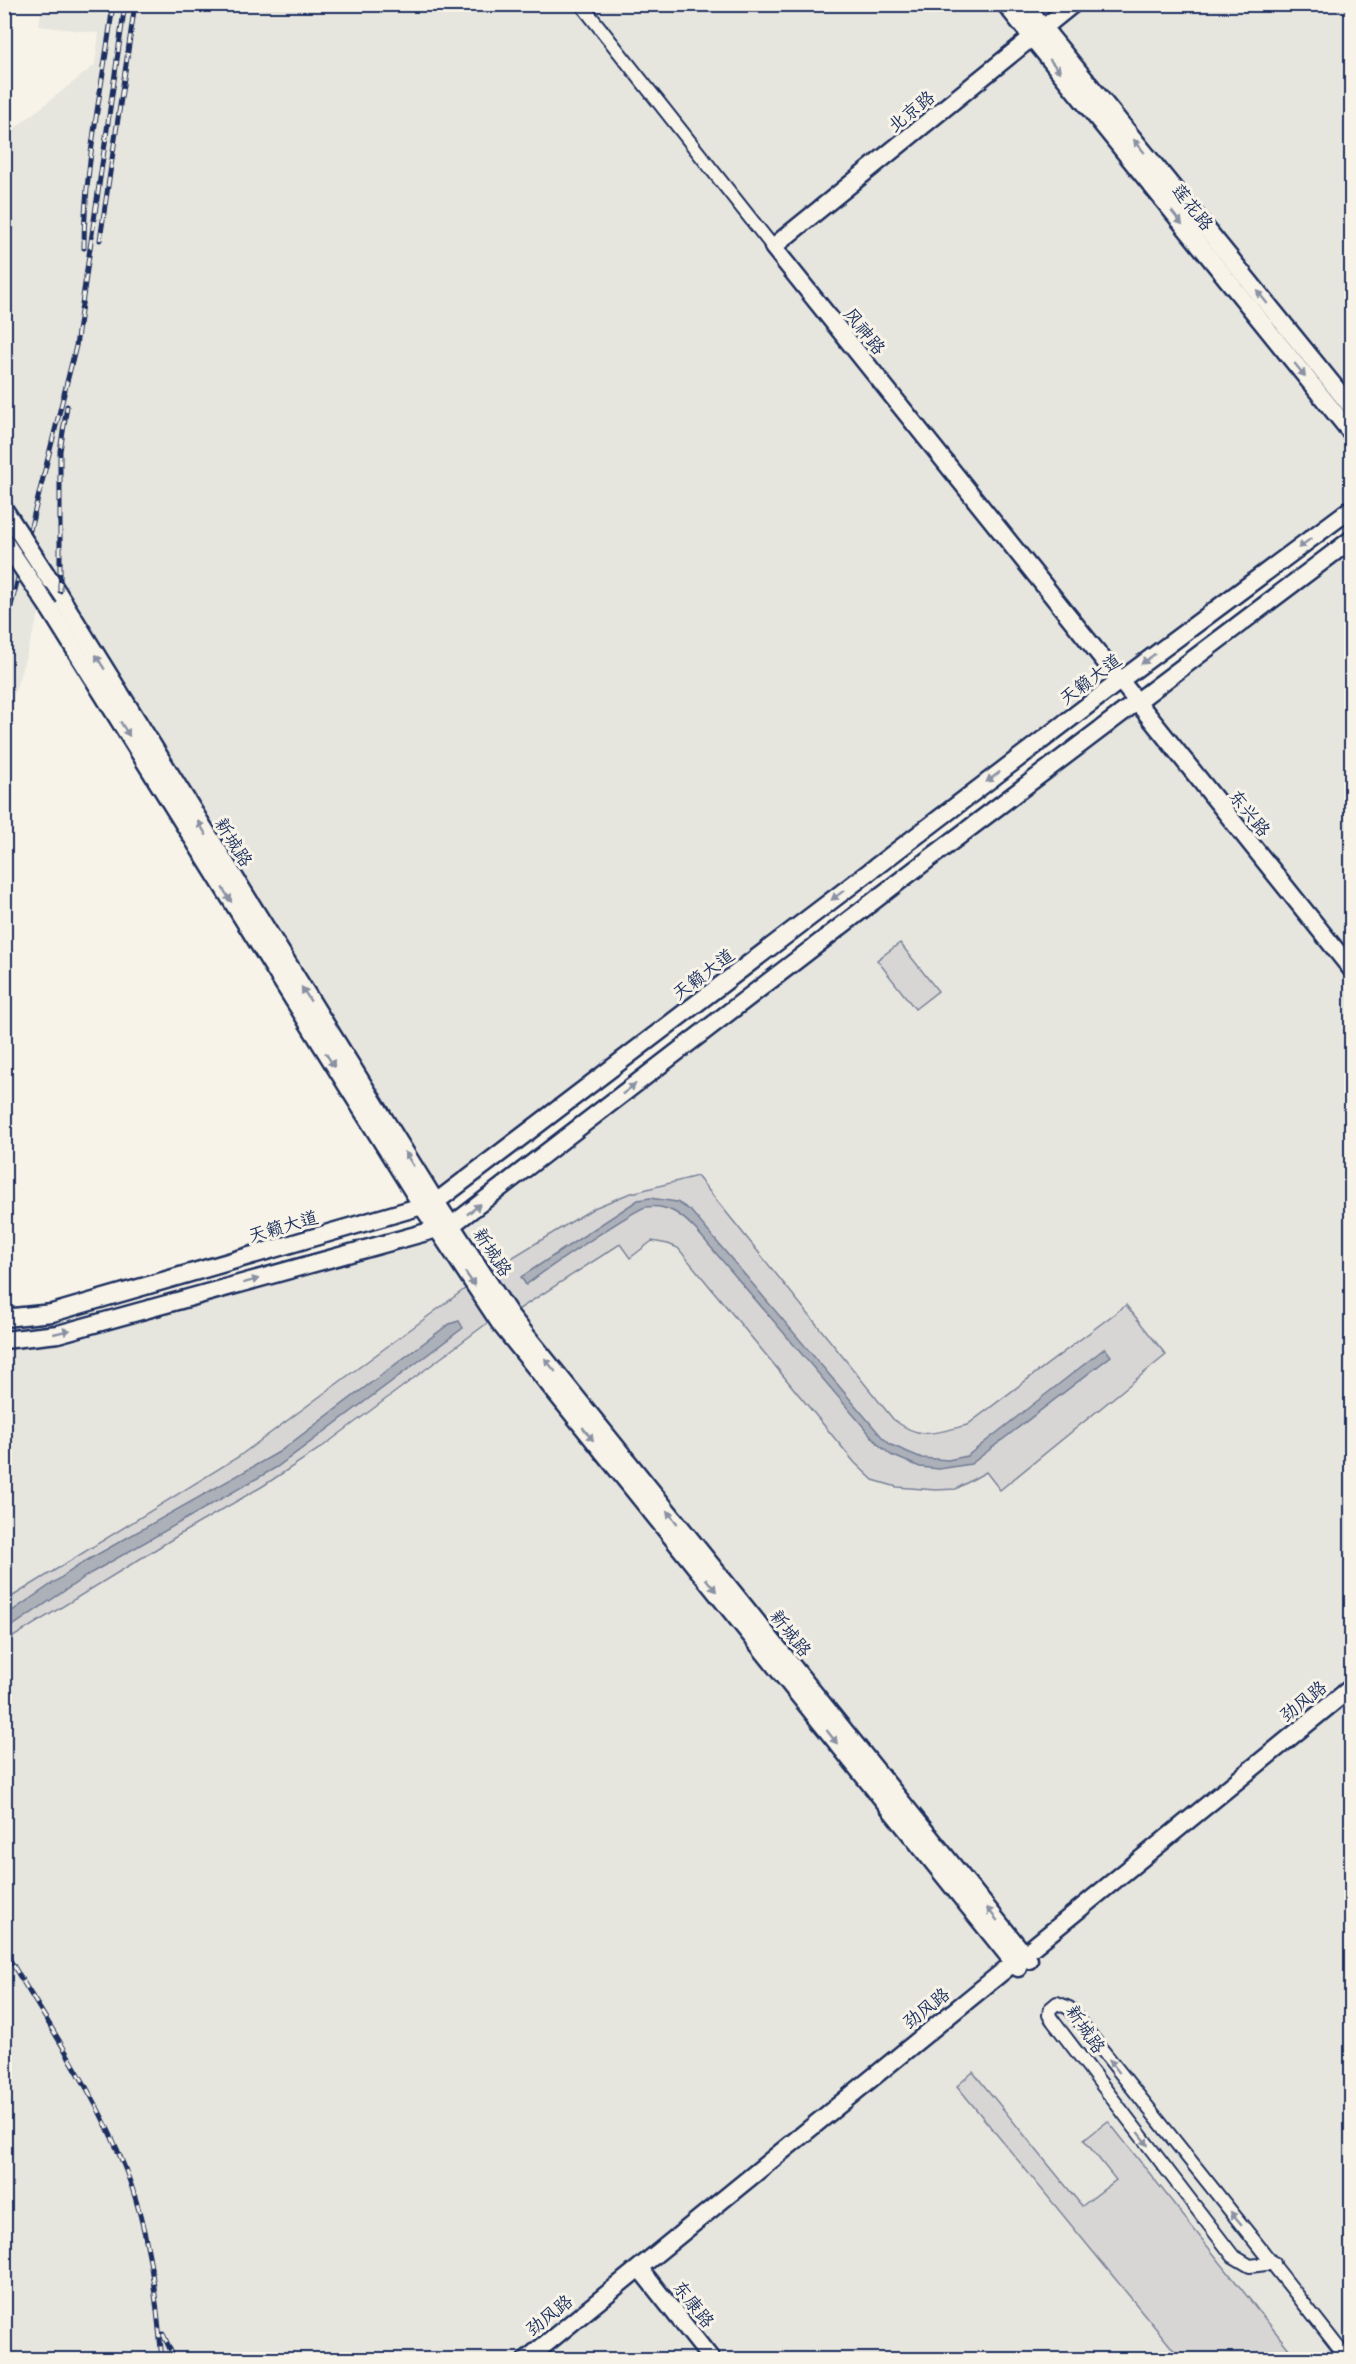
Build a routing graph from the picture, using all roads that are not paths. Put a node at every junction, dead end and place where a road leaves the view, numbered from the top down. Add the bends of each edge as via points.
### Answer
1 (581, 4) edge
2 (1005, 4) edge
3 (1024, 4) edge
4 (1073, 4) edge
5 (1038, 33) junction
6 (773, 247) junction
7 (1352, 408) edge
8 (1352, 434) edge
9 (1352, 508) edge
10 (4, 509) edge
11 (1352, 539) edge
12 (4, 541) edge
13 (1121, 680) junction
14 (1136, 702) junction
15 (1352, 970) edge
16 (429, 1204) junction
17 (446, 1227) junction
18 (4, 1318) edge
19 (4, 1340) edge
20 (1352, 1687) edge
21 (1352, 1700) edge
22 (1021, 1961) junction
23 (1274, 2263) junction
24 (644, 2274) junction
25 (526, 2360) edge
26 (540, 2360) edge
27 (712, 2360) edge
28 (1348, 2360) edge

1 - 6 street, 风神路
2 - 5 street, 莲花路
3 - 5 street, 莲花路
4 - 5 street, 北京路
5 - 6 street, 北京路
7 -> 5 street, 莲花路
5 -> 8 street, 莲花路
6 - 13 street, 风神路
9 -> 13 street, 天籁大道
16 -> 10 street, 新城路, bridge
11 - 14 street
12 -> 16 street, 新城路, bridge
13 - 14 street, 东兴路
13 -> 16 street, 天籁大道
14 - 15 street, 东兴路
17 -> 14 street
16 - 17 street, 新城路
16 - 18 street, 天籁大道 via 52,1312
19 -> 17 street via 58,1334
17 - 22 street, 新城路 via 510,1315
20 - 22 street, 劲风路
21 - 22 street, 劲风路
22 - 24 street, 劲风路
22 - 25 street, 劲风路
23 -> 23 street, 新城路 via 1069,2008 1057,2003 1050,2009 1053,2021 1233,2256 1251,2266
23 - 28 street, 新城路
24 - 26 street, 劲风路
24 - 27 street, 东康路

